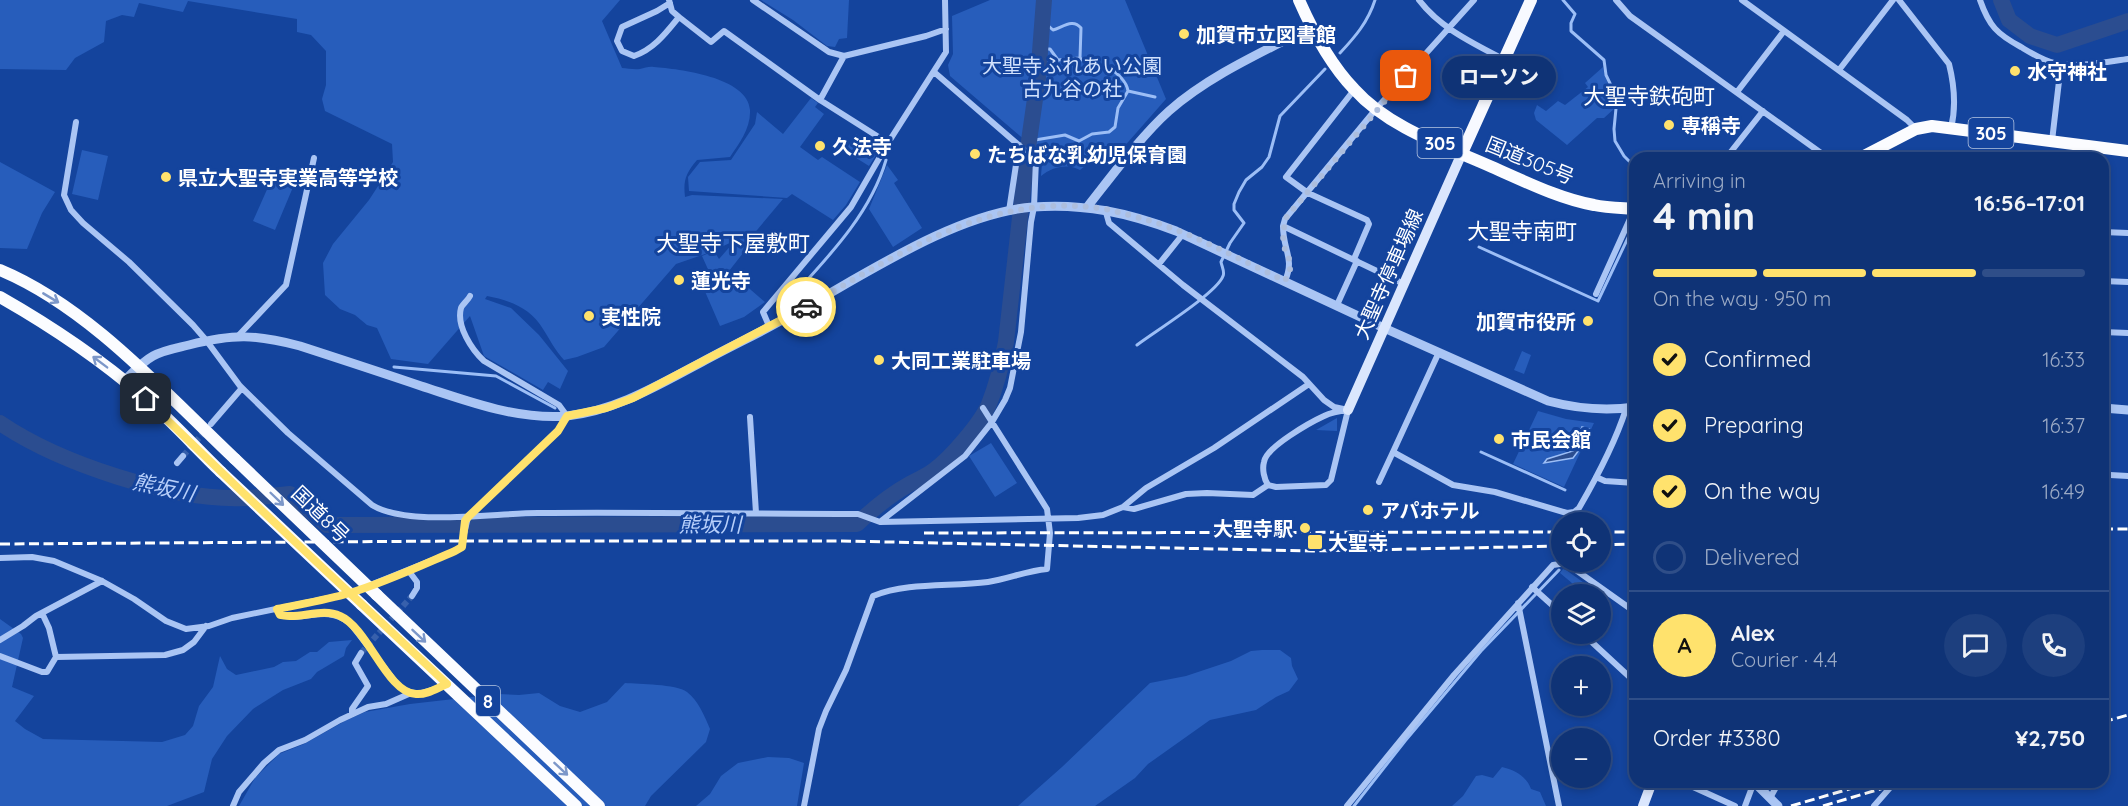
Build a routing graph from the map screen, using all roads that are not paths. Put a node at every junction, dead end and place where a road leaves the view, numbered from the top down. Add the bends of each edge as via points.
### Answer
1 (753, 0) edge
2 (945, 0) edge
3 (1299, 0) edge
4 (1419, 0) edge
5 (1474, 0) edge
6 (1530, 0) edge
7 (1616, 0) edge
8 (1742, 0) edge
9 (1893, 0) edge
10 (1899, 0) edge
11 (1980, 0) edge
12 (670, 2) edge
13 (679, 17) junction
14 (1311, 27) junction
15 (946, 29) junction
16 (1450, 29) junction
17 (1784, 31) junction
18 (844, 56) junction
19 (1503, 59) junction
20 (2128, 59) edge
21 (2061, 64) junction
22 (1839, 70) junction
23 (934, 72) junction
24 (1354, 90) junction
25 (1737, 92) junction
26 (820, 100) junction
27 (1376, 109) junction
28 (1763, 111) junction
29 (76, 122) dead end
30 (1951, 128) junction
31 (1916, 129) junction
32 (2052, 142) junction
33 (888, 143) junction
34 (1020, 146) junction
35 (2128, 151) edge
36 (1731, 152) edge
37 (1820, 152) edge
38 (1874, 152) edge
39 (1462, 153) junction
40 (314, 158) dead end
41 (1308, 193) junction
42 (1088, 206) junction
43 (1034, 207) junction
44 (1629, 208) edge
45 (1105, 209) junction
46 (1011, 210) junction
47 (1629, 222) edge
48 (1283, 226) junction
49 (2109, 232) edge
50 (2128, 233) edge
51 (1183, 234) junction
52 (1355, 260) junction
53 (1159, 264) junction
54 (0, 270) edge
55 (1285, 281) junction
56 (2109, 281) edge
57 (2128, 282) edge
58 (1404, 284) junction
59 (1596, 294) dead end
60 (470, 296) dead end
61 (0, 297) edge
62 (1336, 305) junction
63 (769, 326) junction
64 (1384, 328) junction
65 (2109, 332) edge
66 (2128, 333) edge
67 (238, 336) junction
68 (206, 340) junction
69 (1439, 352) junction
70 (138, 367) junction
71 (124, 381) junction
72 (1309, 384) junction
73 (242, 388) junction
74 (983, 408) dead end
75 (1629, 408) edge
76 (2109, 408) edge
77 (1348, 410) junction
78 (1629, 410) edge
79 (2128, 410) edge
80 (567, 416) junction
81 (750, 417) dead end
82 (992, 422) junction
83 (211, 424) tunnel mouth
84 (1392, 452) junction
85 (183, 456) tunnel mouth
86 (177, 463) dead end
87 (2110, 475) dead end
88 (2128, 476) edge
89 (1596, 477) junction
90 (1379, 482) dead end
91 (1629, 483) edge
92 (1268, 485) junction
93 (1123, 507) junction
94 (756, 513) junction
95 (1048, 517) junction
96 (878, 521) junction
97 (466, 522) junction
98 (0, 558) edge
99 (408, 570) junction
100 (102, 582) junction
101 (1533, 587) junction
102 (412, 596) dead end
103 (1518, 603) junction
104 (1551, 604) edge
105 (1629, 608) edge
106 (277, 609) junction
107 (42, 613) junction
108 (206, 626) junction
109 (0, 639) edge
110 (1594, 644) edge
111 (361, 653) dead end
112 (0, 656) edge
113 (56, 657) junction
114 (1629, 676) edge
115 (447, 684) junction
116 (411, 693) junction
117 (352, 714) junction
118 (1650, 788) edge
119 (1695, 788) edge
120 (1752, 788) edge
121 (1760, 788) edge
122 (1776, 788) edge
123 (1890, 788) edge
124 (1770, 798) junction
125 (233, 806) edge
126 (576, 806) edge
127 (599, 806) edge
128 (804, 806) edge
129 (1347, 806) edge
130 (1559, 806) edge
131 (1642, 806) edge
132 (1735, 806) edge
133 (1744, 806) edge
134 (1778, 806) edge
135 (1874, 806) edge

1 - 18 street via 829,52
2 - 15 street
3 - 14 highway, 国道305号 / 305
4 - 16 street
5 - 16 street
6 - 19 main road
7 - 25 street via 1630,16
8 - 17 street
9 - 22 street
10 - 30 street via 1948,64 1954,117
11 - 21 street via 1988,21 2001,36 2045,60
12 - 13 street
12 - 13 street via 622,27 617,41 620,48 634,56 646,51
13 - 26 street via 711,42 724,31
14 - 24 highway, 国道305号 / 305
14 - 42 street via 1204,85 1179,103 1152,129
15 - 18 street
15 - 23 street via 946,52
16 - 19 street
16 - 27 street
17 - 22 street
17 - 25 street
18 - 26 street
19 - 39 main road
20 - 21 street
21 - 32 street
22 - 31 street
23 - 33 street
23 - 34 street
24 - 27 highway, 国道305号 / 305
24 - 41 street via 1286,177
25 - 28 street
26 - 33 street
27 - 39 highway, 国道305号 / 305
27 - 41 street
28 - 36 street
28 - 37 street
29 - 68 street via 64,195 71,210
30 - 31 highway, 305
30 - 32 highway, 305
31 - 38 highway, 305
32 - 35 highway, 305
33 - 63 street via 851,207 763,312
34 - 43 street via 1036,160
34 - 46 street
39 - 44 highway, 国道305号 / 305 via 1536,186 1594,205
39 - 58 main road, 大聖寺停車場線
40 - 67 street via 286,285
41 - 48 street
41 - 52 street via 1370,224
42 - 43 street
42 - 45 street
43 - 46 street
43 - 82 street via 1019,344 1010,388
45 - 51 street
45 - 53 street via 1109,223
46 - 63 street via 962,225 913,248
47 - 59 street
48 - 52 street
48 - 55 street via 1290,261
49 - 50 street
51 - 53 street
51 - 55 street
52 - 58 street
52 - 62 street
53 - 72 street
54 -> 70 highway, 国道8号 / 8 via 92,325
55 - 62 street
56 - 57 street
58 - 64 main road, 大聖寺停車場線
60 - 80 street via 461,309 462,324 474,352 559,405
71 -> 61 highway, 国道8号 / 8 via 69,338
62 - 64 street
63 - 80 street via 633,398
64 - 69 street
64 - 77 main road, 大聖寺停車場線
65 - 66 street
67 - 68 street
67 - 80 street via 300,346 478,405 516,414
68 - 70 street via 167,350
68 - 73 street
69 - 75 street via 1548,401 1600,410
69 - 84 street
70 - 71 street
70 -> 127 highway, 国道8号 / 8, bridge
71 - 115 highway, 国道8号 / 8, bridge
72 - 77 street via 1334,407
72 - 93 street via 1146,488
73 - 83 street
73 - 97 street via 288,433 380,510 398,516
74 - 82 street
76 - 79 street
77 - 92 street via 1323,416 1272,449 1264,460
77 - 92 street via 1335,472 1326,485
78 - 89 street
80 - 97 street via 558,431
81 - 94 street
82 - 95 street via 1047,509
82 - 96 street via 965,456
84 - 89 street via 1453,485 1495,492 1567,513 1579,508
84 - 90 street
85 - 86 street
87 - 88 street
89 - 91 street
92 - 93 street via 1253,495 1186,494 1134,509
93 - 95 street via 1103,515
94 - 96 street via 858,514
94 - 97 street via 535,513
95 - 96 street
95 - 128 street via 1047,568 987,582 888,590 873,596 819,729
97 - 99 street via 462,547
98 - 100 street via 54,561
99 - 102 street via 417,582
99 - 106 street via 348,594
100 - 107 street
100 - 108 street via 166,621 186,629
101 - 103 street
101 - 104 street
101 - 105 street via 1553,565 1566,564
103 - 129 street
103 - 130 street
106 - 108 street
106 - 116 street via 287,617 329,613 340,616 360,634 396,684
107 - 109 street
107 - 113 street
108 - 113 street via 183,650 165,655
110 - 114 street
111 - 117 street via 355,663 368,686
112 - 113 street via 42,672 47,672
115 - 116 street via 425,693
115 - 126 highway, 国道8号 / 8
116 - 117 street
117 - 125 street via 279,750 239,792
118 - 131 main road
119 - 132 street
120 - 133 street
121 - 124 street
122 - 124 street
123 - 135 street
124 - 134 street

